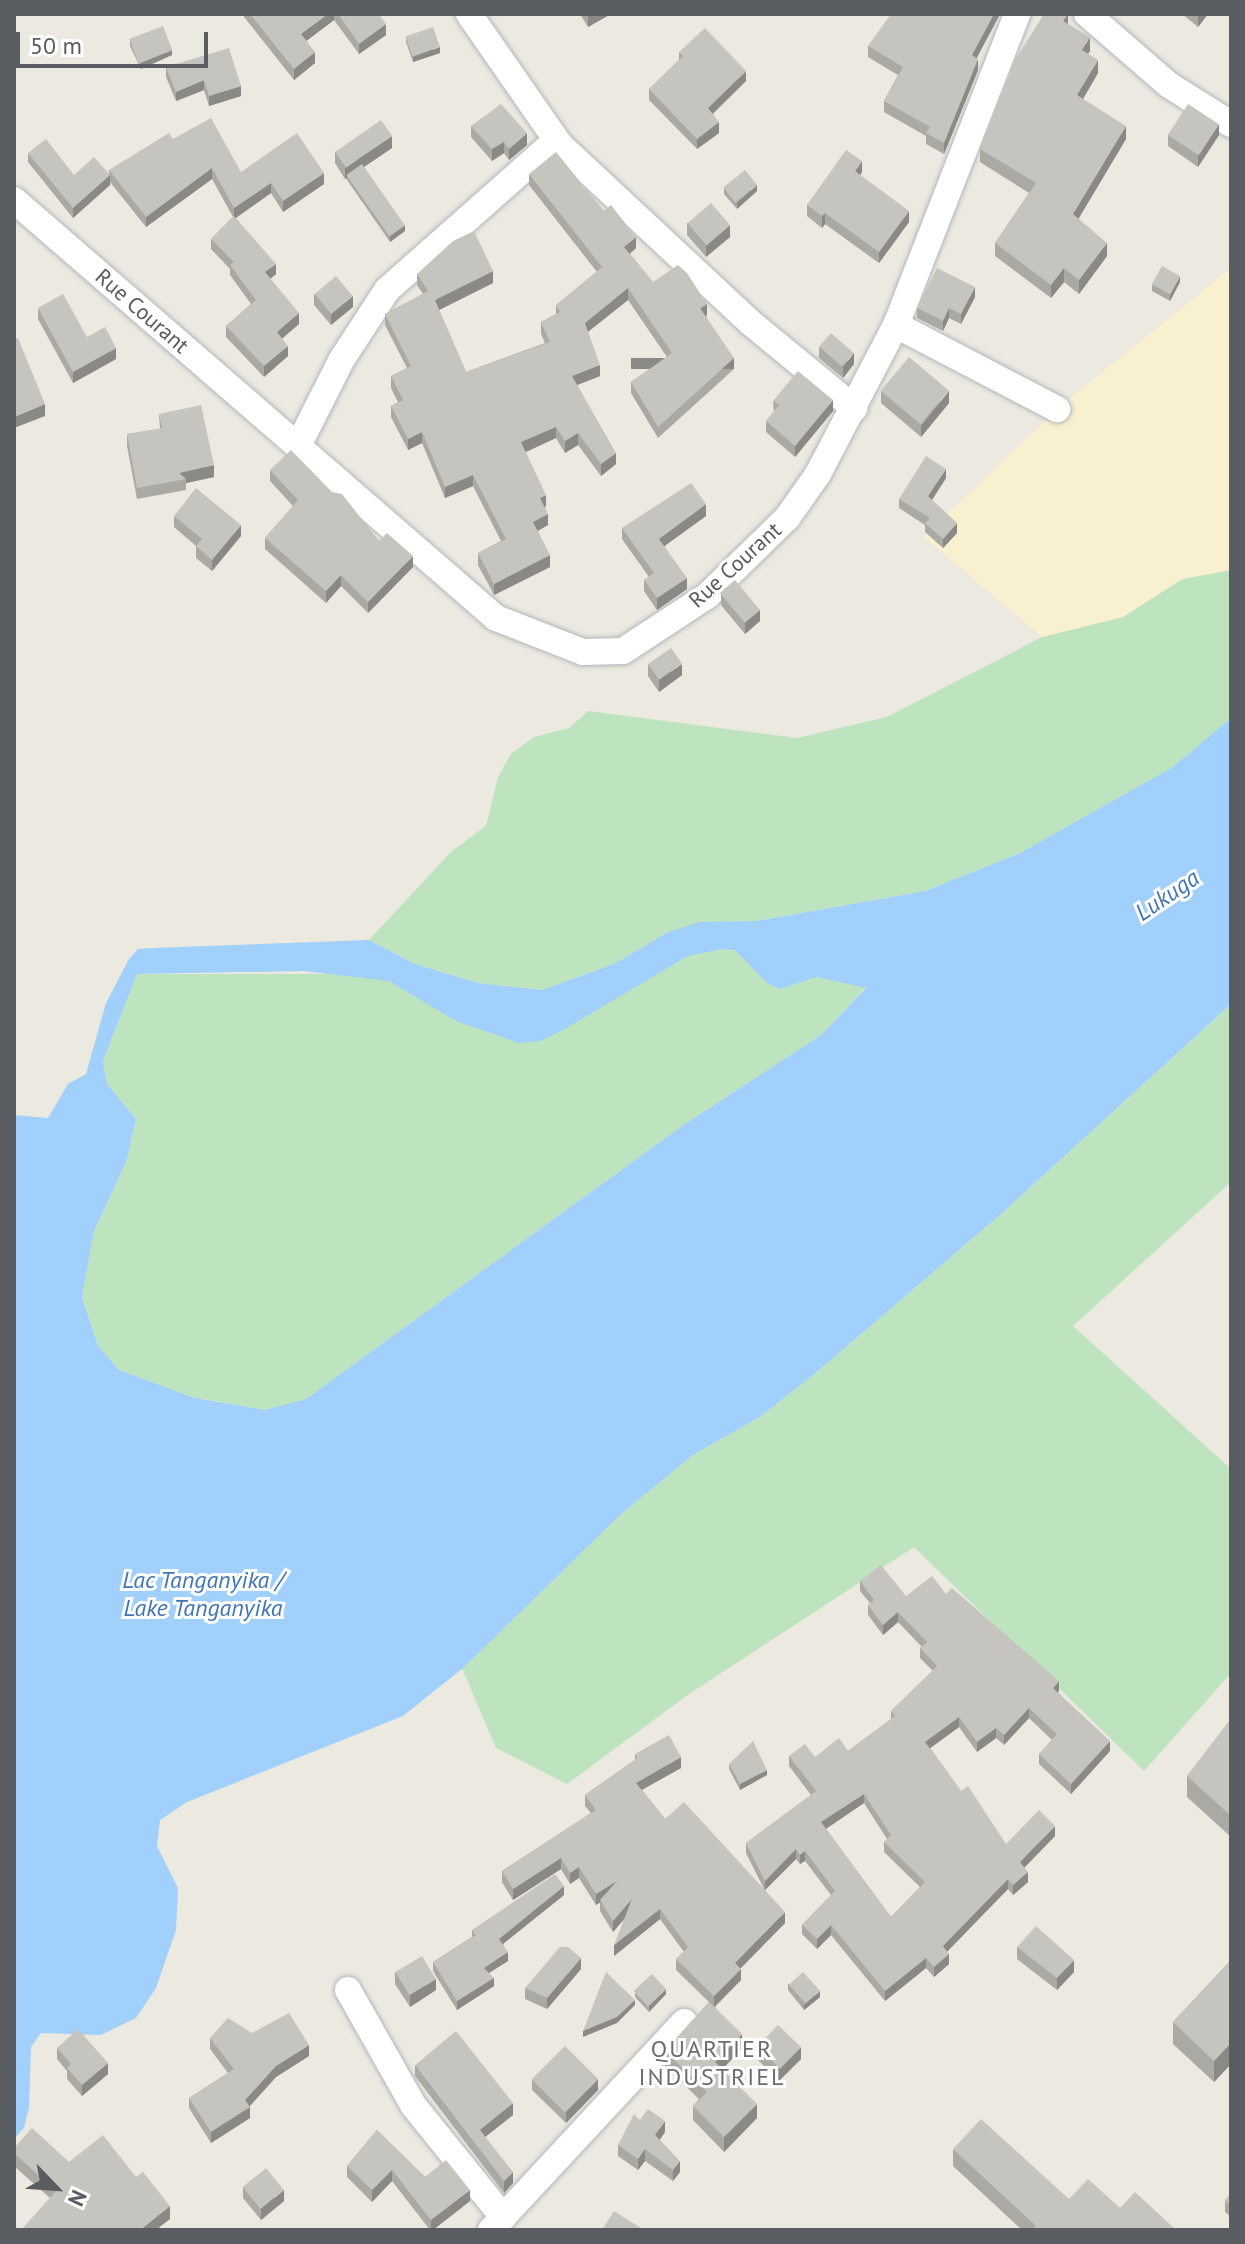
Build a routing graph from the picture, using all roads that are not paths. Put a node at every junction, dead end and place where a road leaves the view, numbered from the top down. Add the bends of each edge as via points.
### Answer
1 (469, 14) edge
2 (1017, 14) edge
3 (1087, 14) edge
4 (1231, 124) edge
5 (560, 145) junction
6 (14, 200) edge
7 (896, 325) junction
8 (854, 408) junction
9 (1057, 409) dead end
10 (298, 446) junction
11 (348, 1990) dead end
12 (684, 2022) dead end
13 (497, 2223) edge

1 - 5 street
2 - 7 street, Rue Courant
3 - 4 street via 1169,85
5 - 8 street via 751,323
5 - 10 street via 545,150 387,290 342,359
6 - 10 street, Rue Courant
7 - 8 street, Rue Courant
7 - 9 street
8 - 10 street, Rue Courant via 787,518 707,596 623,651 583,652 496,618
11 - 13 street via 413,2105
12 - 13 street

